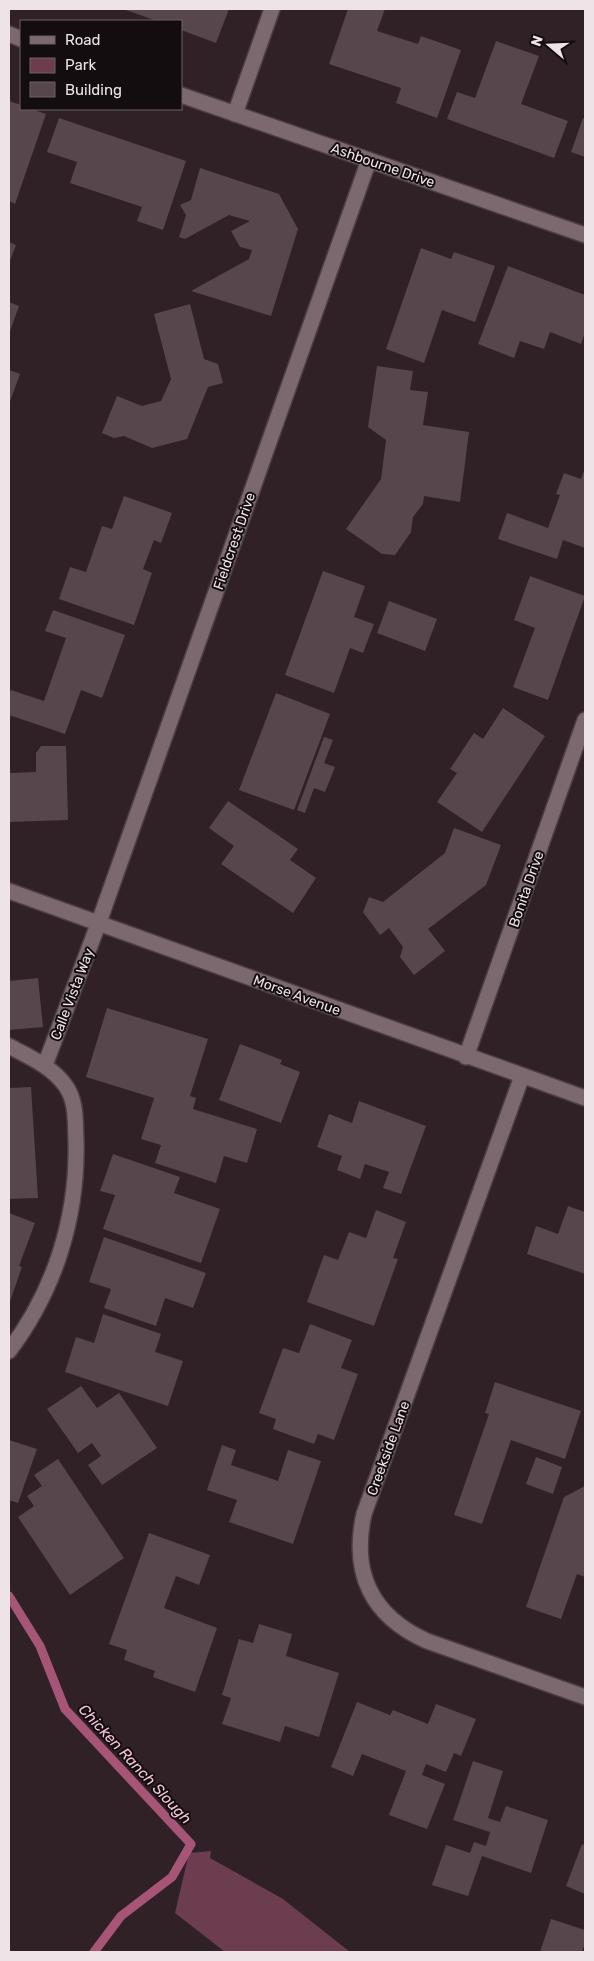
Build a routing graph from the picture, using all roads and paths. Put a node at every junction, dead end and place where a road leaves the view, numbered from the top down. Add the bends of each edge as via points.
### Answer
1 (272, 9) edge
2 (182, 95) edge
3 (236, 114) junction
4 (369, 160) junction
5 (585, 235) edge
6 (585, 720) edge
7 (9, 891) edge
8 (99, 922) junction
9 (9, 1046) edge
10 (466, 1057) junction
11 (45, 1065) junction
12 (522, 1076) junction
13 (585, 1098) edge
14 (9, 1351) edge
15 (585, 1697) edge

1 - 3 street
2 - 3 street, Ashbourne Drive
3 - 4 street, Ashbourne Drive
4 - 5 street, Ashbourne Drive
4 - 8 street, Fieldcrest Drive
6 - 10 street, Bonita Drive
7 - 8 street, Morse Avenue
8 - 10 street, Morse Avenue
8 - 11 street, Calle Vista Way
9 - 11 street
10 - 12 street, Morse Avenue
11 - 14 street via 65,1085 73,1102 77,1170 72,1210 59,1260 43,1297
12 - 13 street, Morse Avenue
12 - 15 street, Creekside Lane via 364,1514 359,1552 370,1590 380,1606 409,1632

